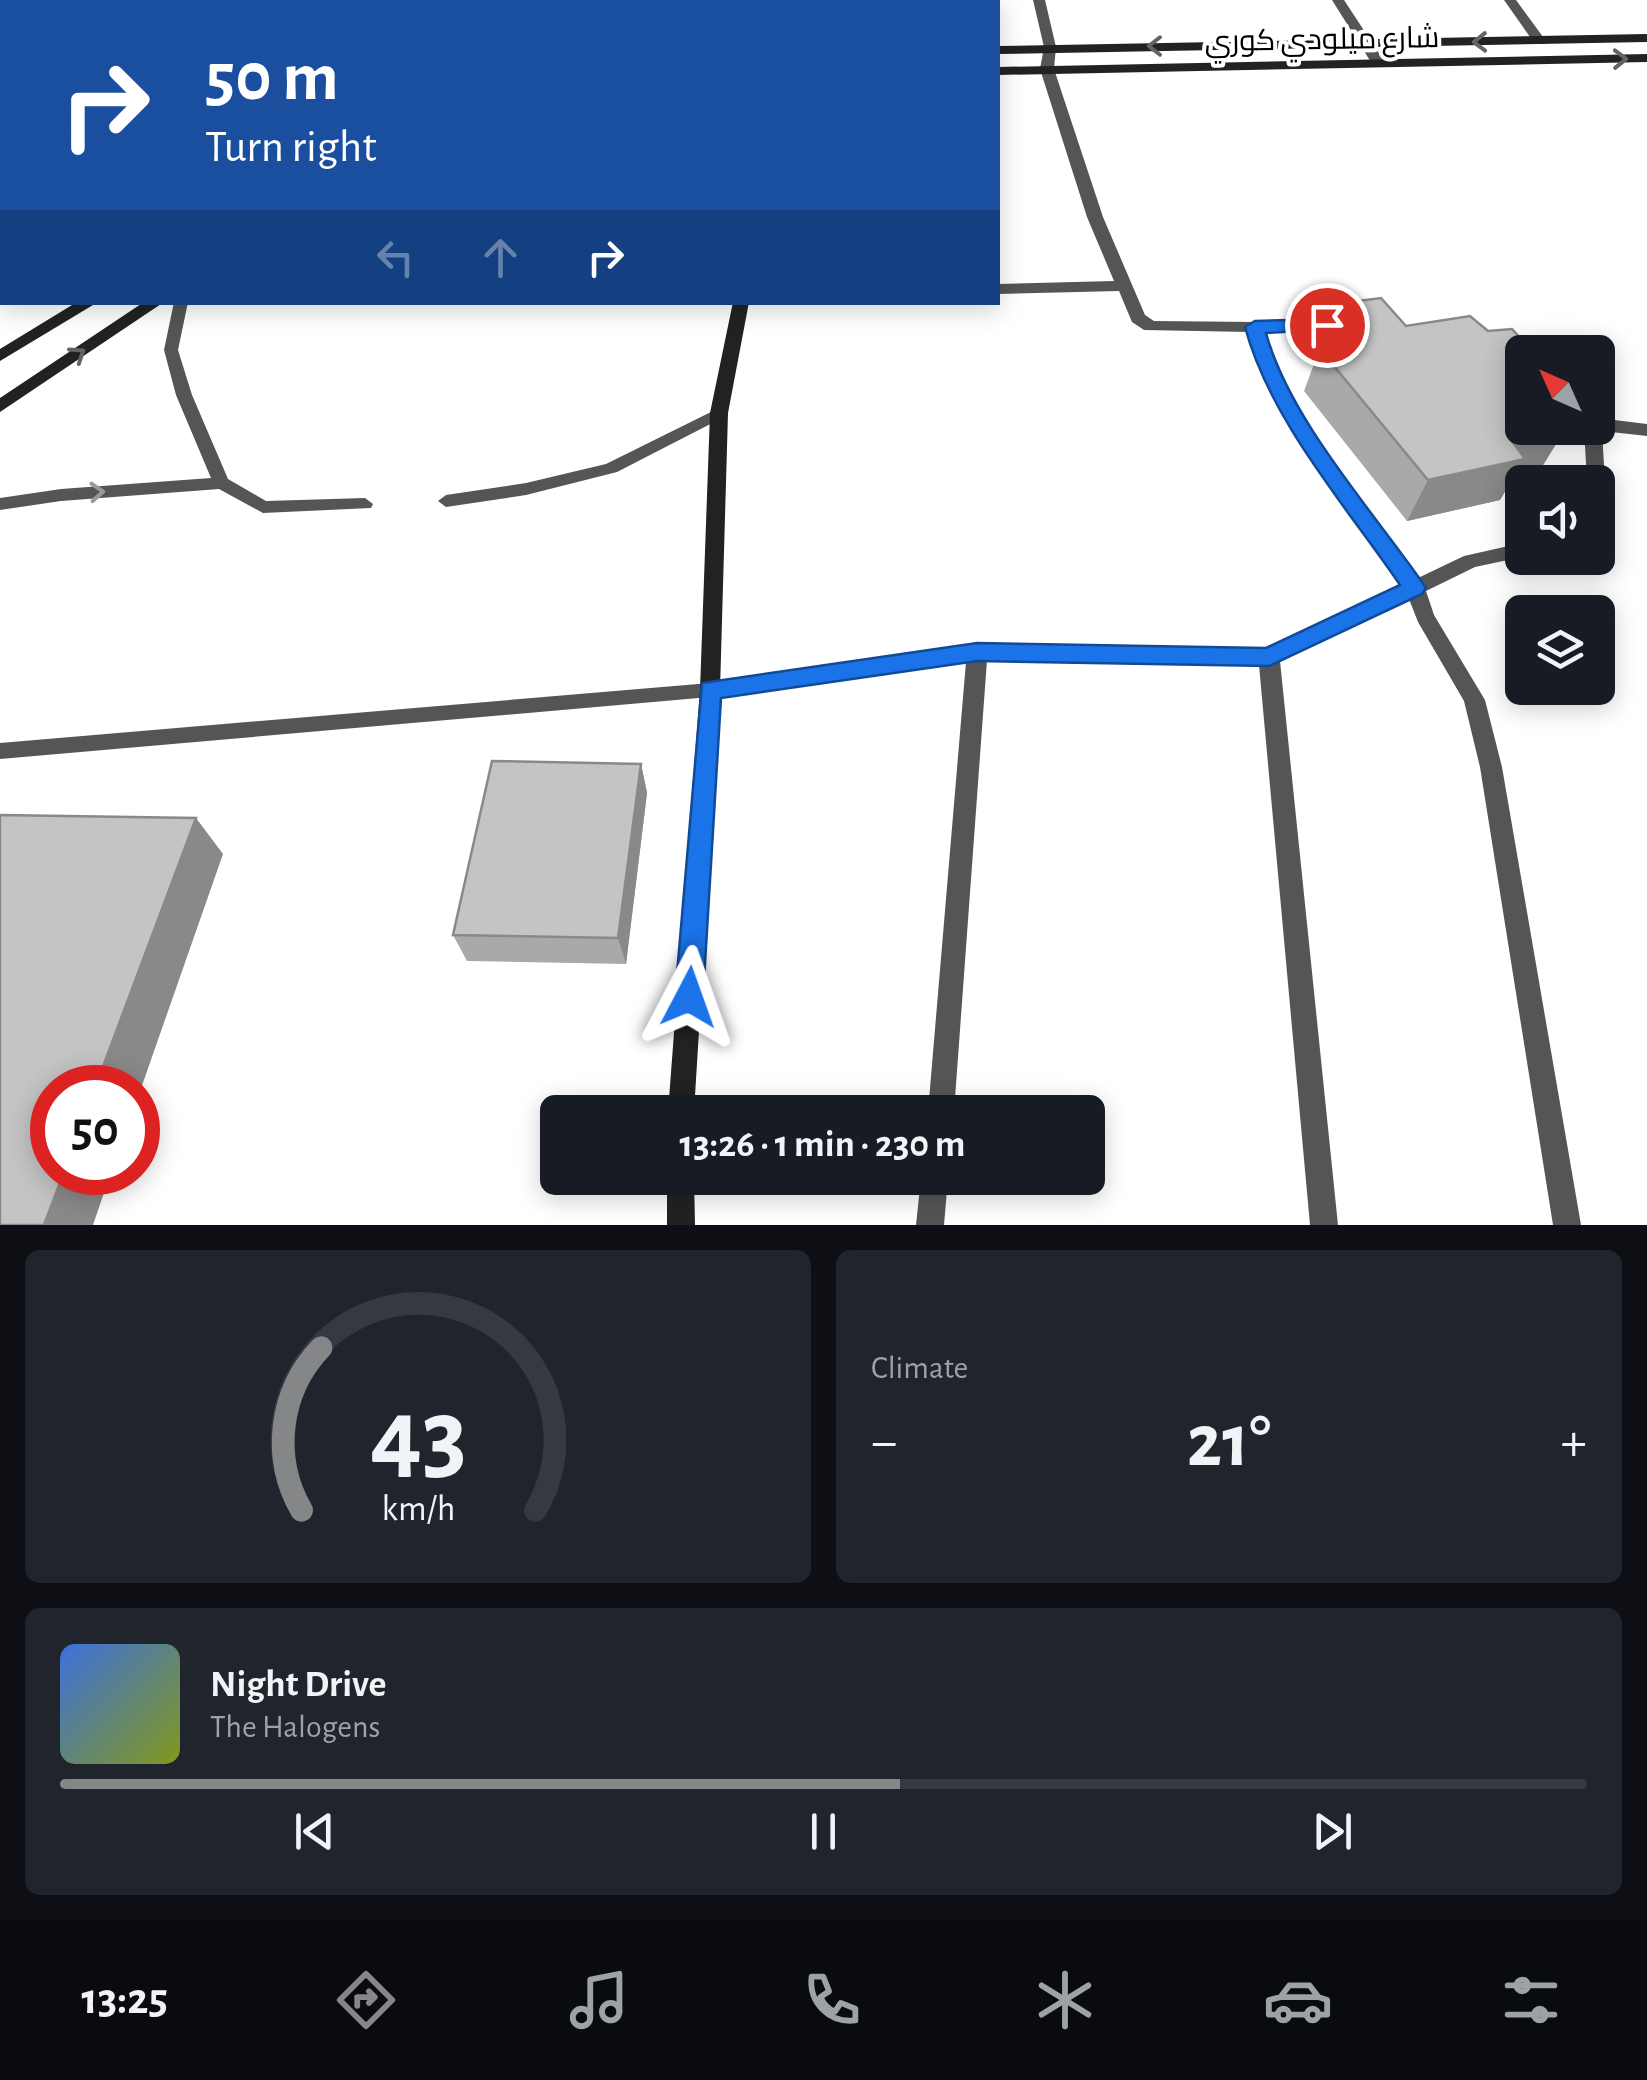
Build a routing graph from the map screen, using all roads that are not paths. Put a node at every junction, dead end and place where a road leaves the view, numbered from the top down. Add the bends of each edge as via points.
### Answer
1 (1040, 0) edge
2 (1338, 0) edge
3 (1510, 0) edge
4 (1647, 38) edge
5 (1540, 41) junction
6 (1365, 45) junction
7 (1050, 47) junction
8 (1000, 50) edge
9 (1647, 58) edge
10 (1378, 64) junction
11 (1048, 69) junction
12 (1000, 71) edge
13 (1124, 286) junction
14 (1000, 288) edge
15 (85, 305) edge
16 (152, 305) edge
17 (180, 305) edge
18 (740, 305) edge
19 (1255, 327) junction
20 (1358, 327) edge
21 (0, 356) edge
22 (0, 406) edge
23 (718, 413) junction
24 (1615, 428) edge
25 (1647, 430) edge
26 (221, 483) junction
27 (446, 501) dead end
28 (0, 504) edge
29 (365, 504) dead end
30 (1505, 554) edge
31 (1414, 588) junction
32 (977, 652) junction
33 (1269, 657) junction
34 (710, 690) junction
35 (0, 750) edge
36 (682, 1095) edge
37 (942, 1095) edge
38 (681, 1195) edge
39 (933, 1195) edge
40 (681, 1225) edge
41 (930, 1225) edge
42 (1324, 1225) edge
43 (1567, 1225) edge

1 - 7 street
2 - 6 street
3 - 5 street
4 - 5 main road, شارع ميلودي كوري
5 -> 6 main road, شارع ميلودي كوري
6 -> 7 main road, شارع ميلودي كوري
6 - 10 street
7 - 8 main road, شارع ميلودي كوري
7 - 11 street
10 -> 9 main road, شارع ميلودي كوري
10 - 11 main road, شارع ميلودي كوري
11 - 12 main road, شارع ميلودي كوري
11 - 13 street
13 - 14 street
13 - 19 street via 1138,318 1150,326
15 - 21 main road
22 -> 16 main road
17 - 26 lane via 171,350
18 - 23 main road
19 - 20 street
19 - 31 street via 1289,410
23 - 27 lane via 612,468
23 - 34 main road
24 - 25 street
28 -> 26 lane
26 - 29 lane via 263,506
30 - 31 street via 1471,561
31 - 33 street
31 - 43 street via 1474,700 1491,767
32 - 33 street
32 - 34 street
32 - 37 street
33 - 42 street
34 - 35 lane
34 - 36 main road
38 - 40 main road
39 - 41 street

